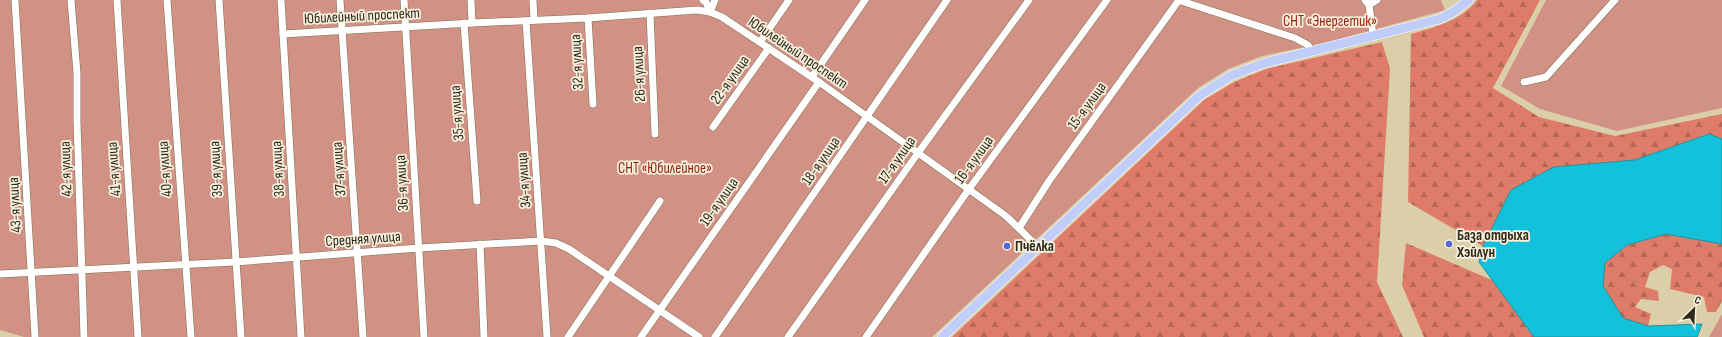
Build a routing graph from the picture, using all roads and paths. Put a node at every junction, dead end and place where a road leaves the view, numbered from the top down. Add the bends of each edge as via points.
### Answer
1 (15, 0) edge
2 (71, 0) edge
3 (117, 0) edge
4 (167, 0) edge
5 (219, 0) edge
6 (281, 0) edge
7 (340, 0) edge
8 (404, 0) edge
9 (471, 0) edge
10 (533, 0) edge
11 (703, 0) edge
12 (715, 0) edge
13 (789, 0) edge
14 (865, 0) edge
15 (947, 0) edge
16 (1029, 0) edge
17 (1107, 0) edge
18 (1179, 0) edge
19 (1377, 0) edge
20 (1469, 0) edge
21 (1615, 0) edge
22 (1367, 2) edge
23 (710, 12) junction
24 (650, 13) junction
25 (588, 18) junction
26 (526, 20) junction
27 (534, 20) junction
28 (468, 23) junction
29 (406, 27) junction
30 (343, 31) junction
31 (283, 34) junction
32 (1373, 35) junction
33 (760, 42) junction
34 (769, 48) junction
35 (1311, 51) junction
36 (812, 77) junction
37 (820, 82) junction
38 (1524, 82) dead end
39 (592, 104) dead end
40 (867, 116) junction
41 (713, 127) dead end
42 (655, 134) dead end
43 (918, 153) junction
44 (969, 189) junction
45 (477, 201) dead end
46 (660, 201) dead end
47 (1018, 228) junction
48 (541, 241) junction
49 (480, 244) junction
50 (1038, 247) junction
51 (419, 248) junction
52 (358, 253) junction
53 (296, 257) junction
54 (235, 262) junction
55 (185, 265) junction
56 (134, 268) junction
57 (82, 271) junction
58 (32, 273) junction
59 (0, 274) edge
60 (609, 276) junction
61 (659, 310) junction
62 (35, 337) edge
63 (84, 337) edge
64 (138, 337) edge
65 (191, 337) edge
66 (241, 337) edge
67 (301, 337) edge
68 (363, 337) edge
69 (424, 337) edge
70 (484, 337) edge
71 (547, 337) edge
72 (568, 337) edge
73 (641, 337) edge
74 (699, 337) edge
75 (715, 337) edge
76 (788, 337) edge
77 (866, 337) edge
78 (942, 337) edge

1 - 58 street, 43-я улица
2 - 57 street, 42-я улица via 77,73
3 - 56 street, 41-я улица
4 - 55 street, 40-я улица
5 - 54 street, 39-я улица
6 - 31 street, 38-я улица
7 - 30 street, 37-я улица
8 - 29 street, 36-я улица
9 - 28 street, 35-я улица
10 - 27 street
11 - 23 street
12 - 23 street
13 - 33 street
14 - 36 street
15 - 40 street, 18-я улица
16 - 43 street, 17-я улица
17 - 44 street, 16-я улица
18 - 35 street via 1295,38 1308,45
18 - 47 street, 15-я улица
19 - 22 street
20 - 32 main road via 1440,19
21 - 38 street via 1546,77
22 - 32 street
23 - 24 street, Юбилейный проспект via 697,10
23 - 33 street, Юбилейный проспект
24 - 25 street, Юбилейный проспект
24 - 42 street, 26-я улица
25 - 27 street, Юбилейный проспект
25 - 39 street, 32-я улица
26 - 27 street, Юбилейный проспект
26 - 28 street, Юбилейный проспект
26 - 48 street, 34-я улица
28 - 29 street, Юбилейный проспект
28 - 45 street, 35-я улица
29 - 30 street, Юбилейный проспект
29 - 51 street, 36-я улица
30 - 31 street, Юбилейный проспект
30 - 52 street, 37-я улица
31 - 53 street, 38-я улица
32 - 35 main road
33 - 34 street, Юбилейный проспект
34 - 36 street, Юбилейный проспект
34 - 41 street, 22-я улица
35 - 50 main road via 1232,75 1199,96
36 - 37 street, Юбилейный проспект
37 - 40 street, Юбилейный проспект
37 - 61 street, 19-я улица
40 - 43 street, Юбилейный проспект
40 - 75 street, 18-я улица
43 - 44 street, Юбилейный проспект
43 - 76 street, 17-я улица
44 - 47 street, Юбилейный проспект
44 - 77 street, 16-я улица
46 - 60 street
47 - 50 street, Юбилейный проспект
48 - 49 street, Средняя улица
48 - 60 street, Средняя улица via 556,242
48 - 71 street, 34-я улица
49 - 51 street, Средняя улица
49 - 70 street
50 - 78 main road
51 - 52 street, Средняя улица
51 - 69 street, 36-я улица
52 - 53 street, Средняя улица
52 - 68 street, 37-я улица
53 - 54 street, Средняя улица
53 - 67 street, 38-я улица
54 - 55 street, Средняя улица
54 - 66 street, 39-я улица
55 - 56 street, Средняя улица
55 - 65 street, 40-я улица
56 - 57 street, Средняя улица
56 - 64 street, 41-я улица
57 - 58 street, Средняя улица
57 - 63 street, 42-я улица
58 - 59 street, Средняя улица
58 - 62 street, 43-я улица
60 - 61 street, Средняя улица
60 - 72 street
61 - 73 street, 19-я улица
61 - 74 street, Средняя улица

